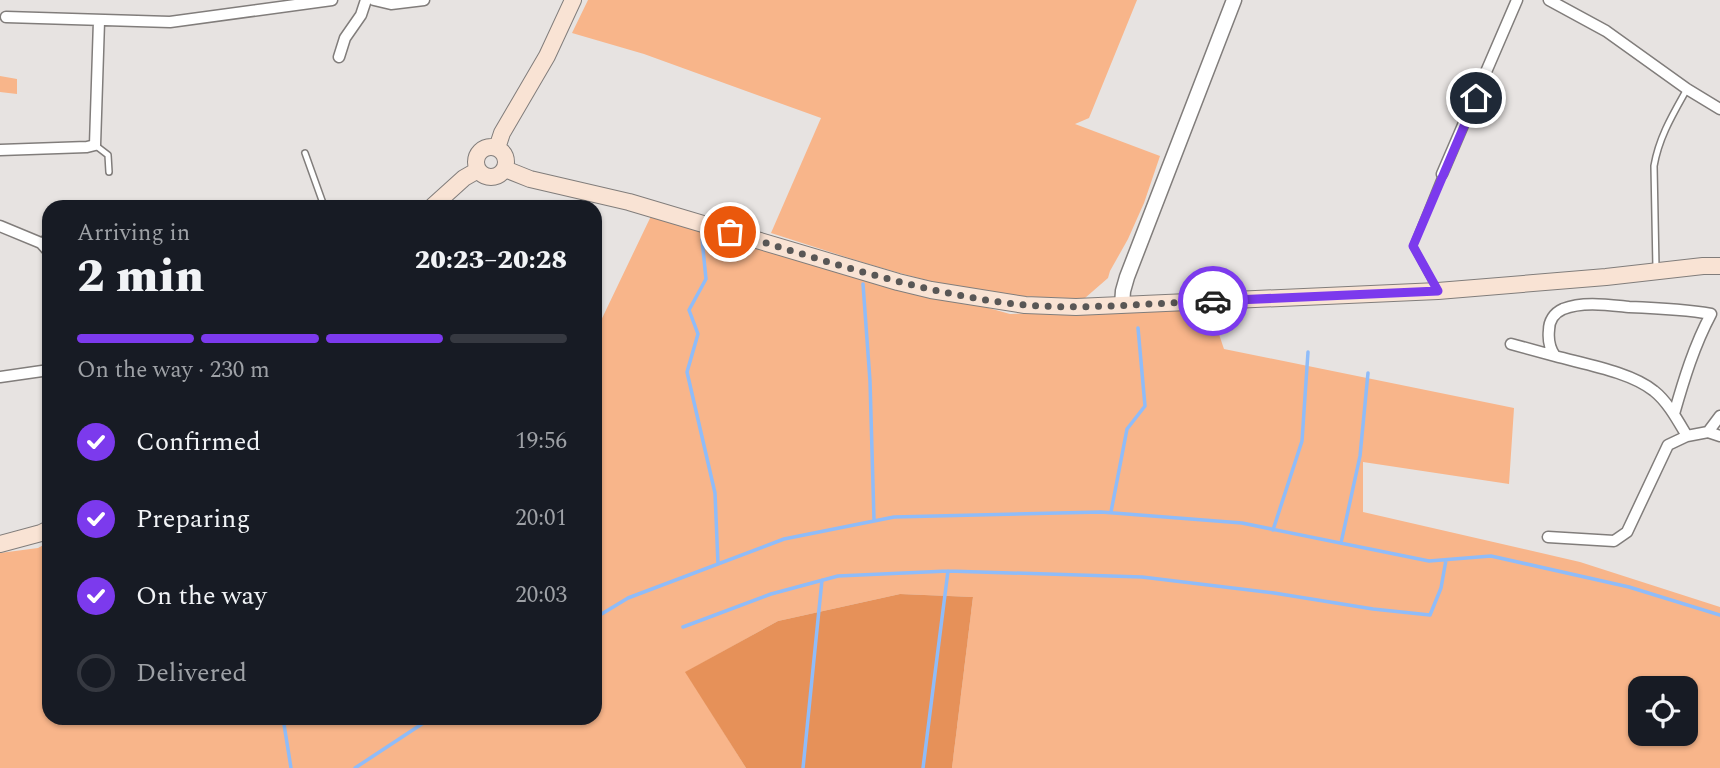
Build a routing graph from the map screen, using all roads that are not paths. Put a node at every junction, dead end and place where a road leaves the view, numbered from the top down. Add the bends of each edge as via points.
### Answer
1 (332, 0) edge
2 (366, 0) edge
3 (373, 0) edge
4 (424, 0) edge
5 (573, 0) edge
6 (1234, 0) edge
7 (1517, 0) edge
8 (1549, 0) edge
9 (6, 17) dead end
10 (99, 21) junction
11 (339, 57) dead end
12 (1688, 89) junction
13 (1720, 109) edge
14 (95, 145) junction
15 (497, 148) junction
16 (0, 150) edge
17 (305, 153) dead end
18 (505, 169) junction
19 (478, 170) junction
20 (109, 172) dead end
21 (1443, 174) joint
22 (322, 200) edge
23 (440, 200) edge
24 (0, 226) edge
25 (42, 247) edge
26 (1720, 266) edge
27 (1656, 272) junction
28 (1438, 291) junction
29 (1122, 305) junction
30 (1716, 312) edge
31 (1511, 344) dead end
32 (1555, 356) junction
33 (42, 371) edge
34 (0, 377) edge
35 (1674, 414) junction
36 (1720, 416) edge
37 (1708, 432) junction
38 (1687, 436) junction
39 (1720, 436) edge
40 (42, 532) edge
41 (1548, 537) dead end
42 (0, 544) edge

1 - 10 street via 170,22
2 - 11 street
3 - 4 street via 391,4
5 - 15 main road
6 - 29 street via 1127,277
7 - 21 street
8 - 12 street via 1606,31
9 - 10 street
10 - 14 street
12 - 13 street
12 - 27 lane via 1665,130 1654,166
14 - 16 street
14 - 20 lane via 108,155
15 - 18 main road via 506,159
15 - 19 main road via 479,152
17 - 22 lane
18 - 19 main road via 492,177
18 - 29 main road via 931,290 1025,305
19 - 23 main road
21 - 28 lane via 1413,246
24 - 25 street
26 - 27 main road
27 - 28 main road
28 - 29 main road
30 - 32 street via 1602,305 1564,309 1549,322
30 - 35 street via 1698,338
31 - 32 street
32 - 35 street via 1637,381 1655,391
33 - 34 street
35 - 38 street
36 - 37 street
37 - 38 street
37 - 39 street
38 - 41 street via 1668,446 1627,532 1614,541
40 - 42 main road

